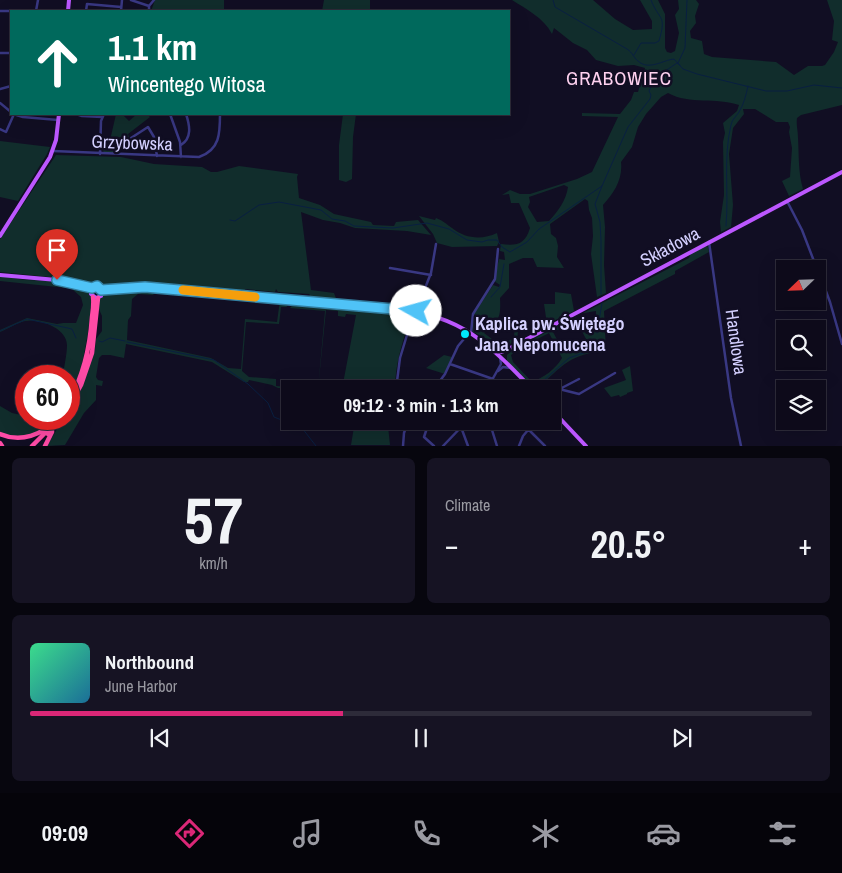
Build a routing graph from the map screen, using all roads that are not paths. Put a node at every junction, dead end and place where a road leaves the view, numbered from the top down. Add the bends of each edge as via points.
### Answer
1 (122, 0) edge
2 (131, 0) edge
3 (154, 0) edge
4 (149, 6) junction
5 (121, 7) joint
6 (86, 10) edge
7 (150, 10) edge
8 (0, 103) edge
9 (10, 111) edge
10 (12, 115) edge
11 (59, 115) edge
12 (79, 115) edge
13 (170, 115) edge
14 (186, 115) edge
15 (220, 115) edge
16 (30, 116) edge
17 (102, 117) joint
18 (58, 120) junction
19 (0, 129) edge
20 (132, 138) dead end
21 (180, 145) junction
22 (53, 152) junction
23 (100, 154) junction
24 (157, 156) junction
25 (181, 157) junction
26 (842, 172) edge
27 (788, 201) junction
28 (0, 236) edge
29 (709, 242) junction
30 (436, 244) dead end
31 (498, 249) dead end
32 (814, 260) edge
33 (390, 268) dead end
34 (0, 275) edge
35 (430, 275) junction
36 (826, 292) edge
37 (96, 293) junction
38 (415, 311) junction
39 (470, 332) junction
40 (842, 344) edge
41 (494, 350) junction
42 (506, 351) junction
43 (500, 356) junction
44 (450, 364) junction
45 (504, 364) junction
46 (615, 373) dead end
47 (80, 376) edge
48 (493, 379) joint
49 (579, 379) dead end
50 (396, 380) edge
51 (442, 380) edge
52 (523, 380) edge
53 (80, 387) edge
54 (561, 388) edge
55 (561, 390) edge
56 (561, 420) edge
57 (43, 430) edge
58 (47, 430) edge
59 (51, 430) edge
60 (55, 430) edge
61 (404, 430) edge
62 (427, 430) edge
63 (458, 430) edge
64 (462, 430) edge
65 (492, 430) edge
66 (527, 430) edge
67 (529, 430) edge
68 (0, 434) edge
69 (32, 446) edge
70 (36, 446) edge
71 (46, 446) edge
72 (403, 446) edge
73 (434, 446) edge
74 (443, 446) edge
75 (468, 446) edge
76 (497, 446) edge
77 (519, 446) edge
78 (545, 446) edge
79 (586, 446) edge
80 (741, 446) edge

1 - 5 street
2 - 4 street
3 - 4 street
4 - 7 street
5 - 6 street via 87,4
8 - 9 street
10 - 19 street via 6,132
11 - 18 main road
12 - 17 street
13 - 21 street
14 - 21 street via 188,138
15 - 25 street, Grzybowska via 219,138 210,152 199,157
16 - 18 street
17 - 23 street
18 - 22 main road
20 - 24 street via 148,126 154,137
21 - 25 street
22 - 23 street, Grzybowska
22 - 28 main road
23 - 24 street, Grzybowska
24 - 25 street, Grzybowska
26 - 27 main road, Składowa
27 - 29 main road, Składowa
27 - 32 street
29 - 42 main road, Składowa
29 - 80 street, Handlowa
30 - 35 street
31 - 39 street via 494,281 473,315
33 - 35 street
34 - 37 main road via 57,280
35 - 38 street
36 - 40 street
37 - 38 main road via 145,287
37 - 47 highway via 88,349
37 - 53 highway via 92,353
38 - 39 main road via 444,319
38 - 50 street via 400,356
39 - 41 main road
39 - 44 street via 458,346
41 - 42 main road, Składowa
41 - 43 main road
42 - 43 main road, Składowa
42 - 45 main road
43 - 45 main road
44 - 48 street
44 - 51 street
45 - 48 street
45 - 52 main road
46 - 55 street via 578,394
49 - 54 street
56 - 79 main road
57 - 68 highway via 13,438
58 - 69 highway
59 - 70 highway
60 - 71 highway
61 - 72 street
62 - 73 street via 424,437
63 - 74 street
64 - 75 street
65 - 76 street
66 - 77 street
67 - 78 street

